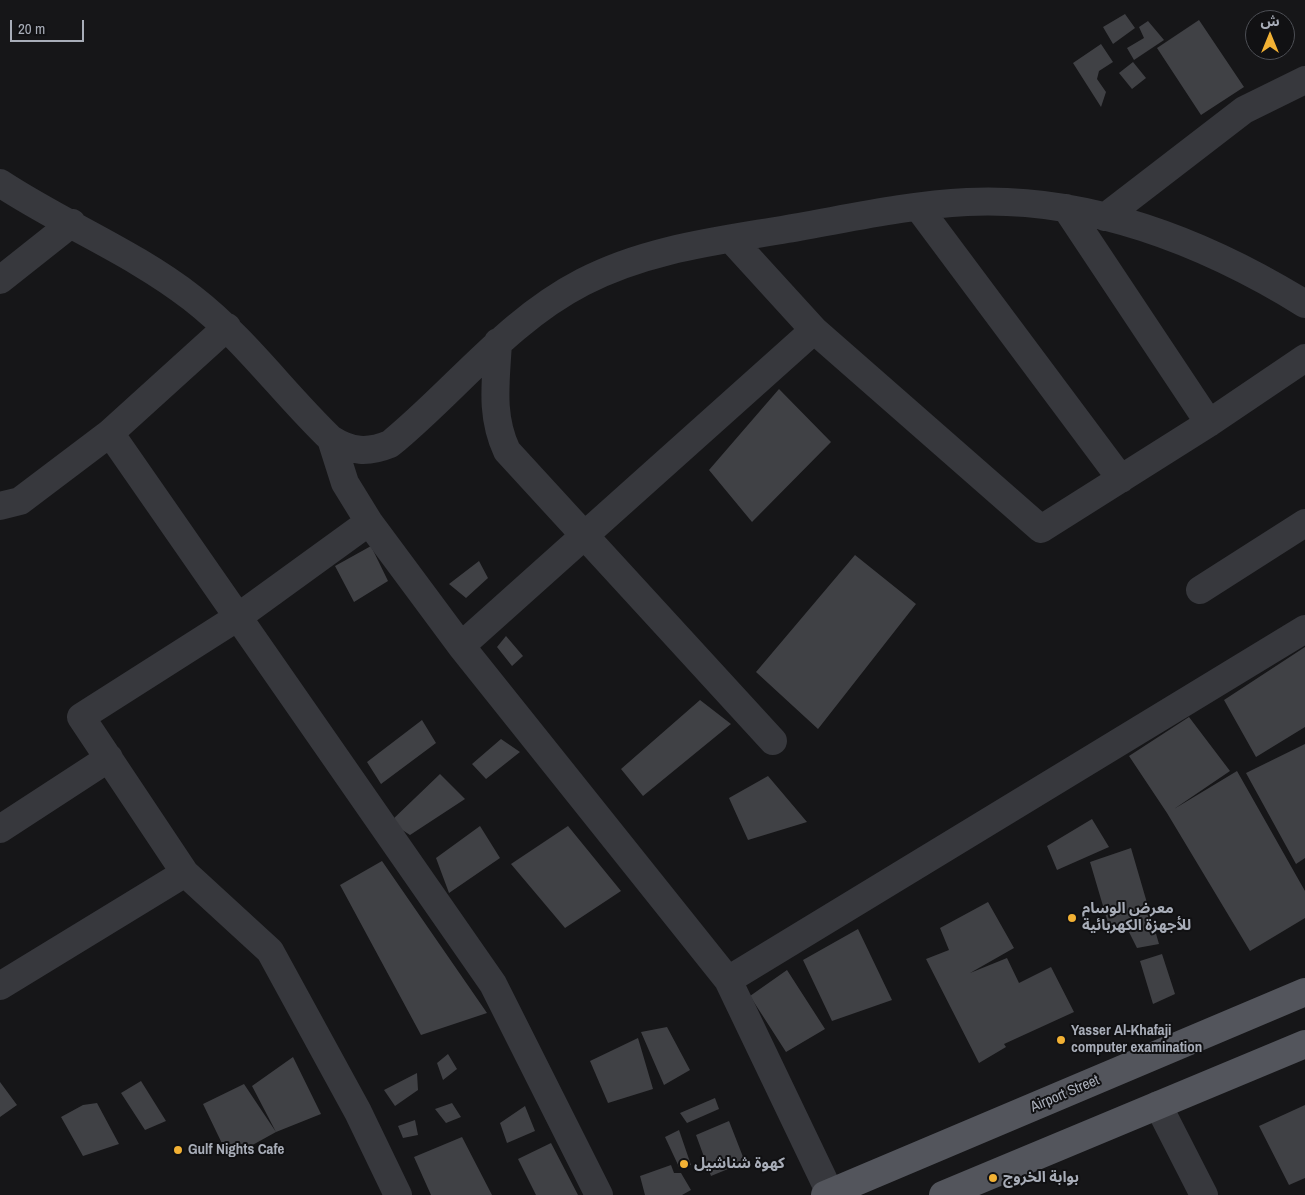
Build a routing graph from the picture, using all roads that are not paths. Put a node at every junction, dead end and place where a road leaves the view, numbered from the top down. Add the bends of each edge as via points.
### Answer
1 (1305, 80) edge
2 (0, 183) edge
3 (918, 207) junction
4 (1066, 208) junction
5 (1105, 217) junction
6 (72, 223) junction
7 (731, 239) junction
8 (0, 280) edge
9 (1305, 304) edge
10 (227, 326) junction
11 (814, 330) junction
12 (498, 342) junction
13 (1305, 358) edge
14 (1209, 424) junction
15 (110, 433) junction
16 (331, 439) junction
17 (1121, 479) junction
18 (0, 506) edge
19 (369, 522) junction
20 (1305, 523) edge
21 (584, 536) junction
22 (1200, 590) dead end
23 (238, 617) junction
24 (1305, 629) edge
25 (461, 646) junction
26 (773, 741) dead end
27 (109, 758) junction
28 (0, 829) edge
29 (185, 873) junction
30 (728, 980) junction
31 (0, 986) edge
32 (1305, 992) edge
33 (1305, 1044) edge
34 (1158, 1105) junction
35 (967, 1190) edge
36 (828, 1194) edge
37 (398, 1195) edge
38 (599, 1195) edge
39 (943, 1195) edge
40 (1204, 1195) edge

1 - 5 street via 1244,110
2 - 6 street
3 - 4 street via 1017,202
3 - 7 street
3 - 17 street
4 - 5 street
4 - 14 street
5 - 9 street via 1155,231 1203,250
6 - 8 street
6 - 10 street via 191,297
7 - 11 street
7 - 12 street via 680,247 630,261 582,282 538,309
10 - 15 street
10 - 16 street
11 - 17 street via 1041,529
11 - 21 street
12 - 16 street via 390,444 375,450 359,451 343,447
12 - 21 street via 495,418 499,435 513,458
13 - 14 street
14 - 17 street
15 - 18 street via 20,501
15 - 23 street
16 - 19 street via 345,483
19 - 23 street
19 - 25 street
20 - 22 street
21 - 25 street
21 - 26 street
23 - 27 street via 81,717
23 - 38 street via 493,984
24 - 30 street
25 - 30 street
27 - 28 street
27 - 29 street
29 - 31 street
29 - 37 street via 270,951 358,1112
30 - 36 street
32 - 36 main road, Airport Street
33 - 34 main road
34 - 35 main road
34 - 40 street
35 - 39 main road

